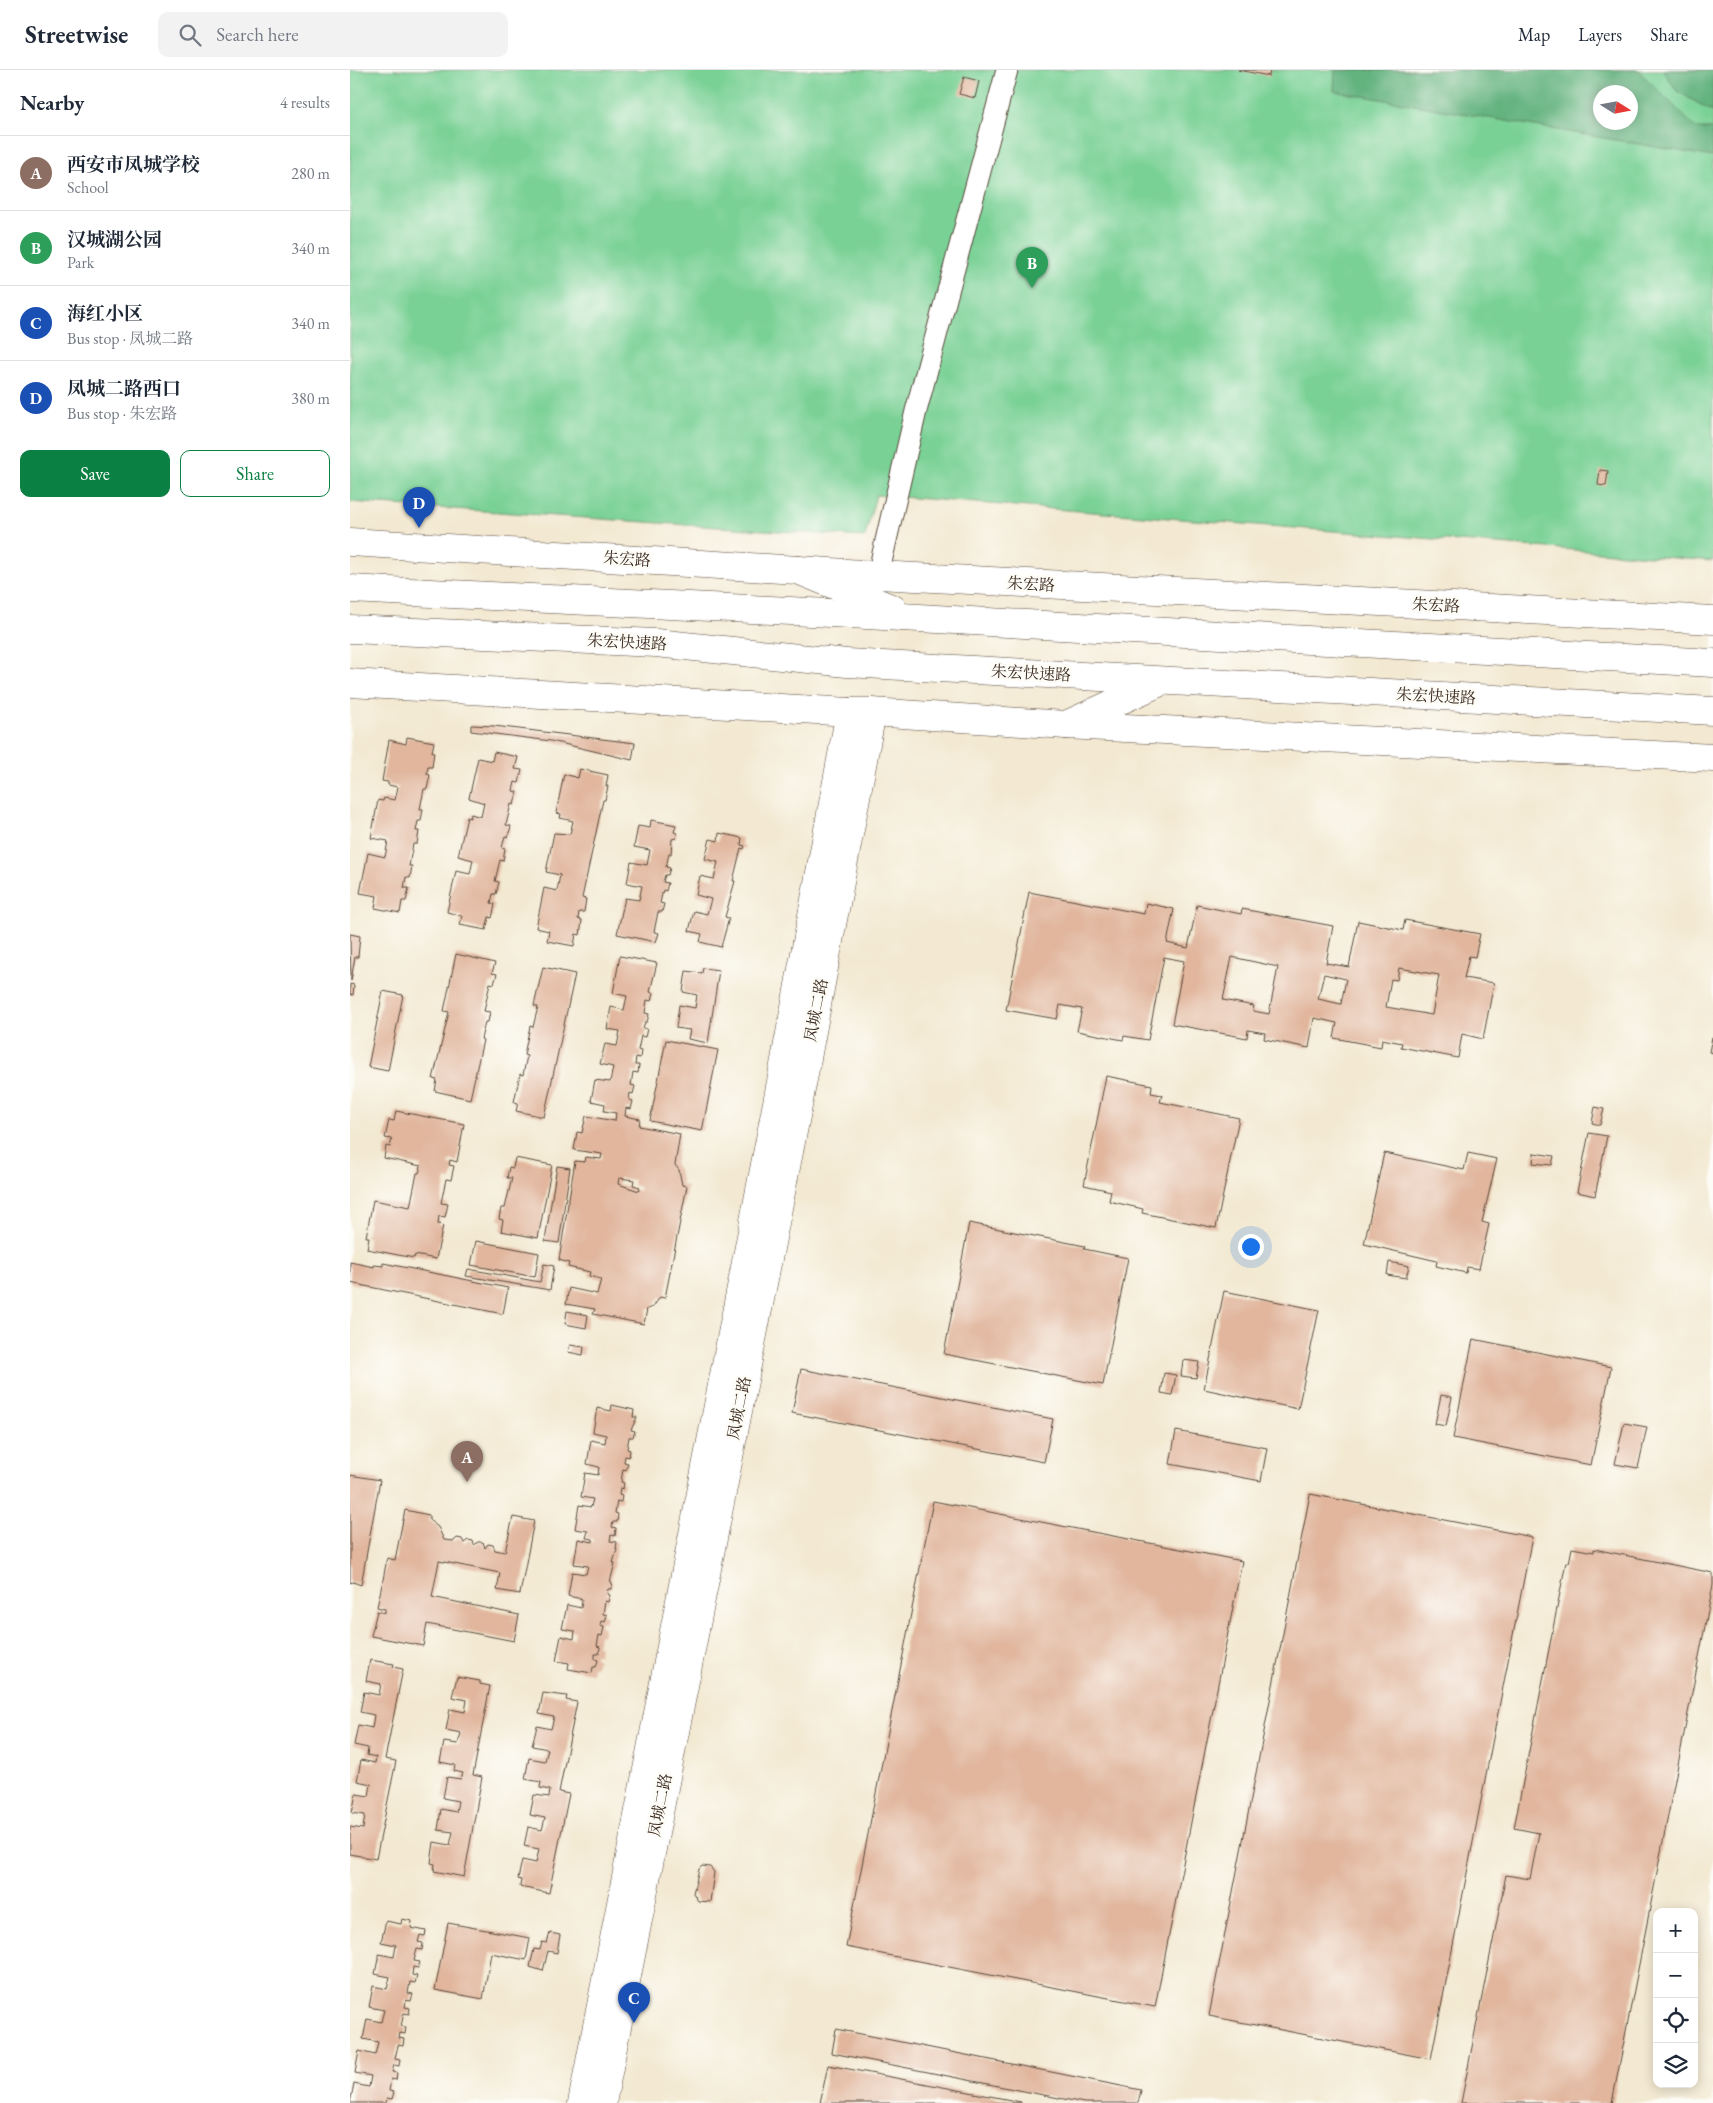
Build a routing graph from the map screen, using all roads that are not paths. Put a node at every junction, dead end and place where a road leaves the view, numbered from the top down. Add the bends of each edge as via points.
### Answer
1 (1008, 70) edge
2 (350, 542) edge
3 (798, 570) junction
4 (878, 575) junction
5 (350, 589) edge
6 (913, 618) junction
7 (1713, 620) edge
8 (350, 629) edge
9 (1713, 663) edge
10 (1162, 681) junction
11 (350, 683) edge
12 (1713, 711) edge
13 (861, 712) junction
14 (1066, 725) junction
15 (1713, 758) edge
16 (582, 2103) edge
17 (602, 2103) edge

1 - 4 street via 916,411
2 - 3 main road, 朱宏路
3 - 4 main road, 朱宏路
3 - 6 main road
4 - 7 main road, 朱宏路
5 - 6 main road
6 - 9 main road
8 - 10 main road, 朱宏快速路 via 656,643 848,663
10 - 12 main road, 朱宏快速路
10 - 14 main road
11 - 13 main road
13 - 14 main road
13 - 16 main road, 凤城二路 via 771,1133
13 - 17 main road, 凤城二路 via 798,1106
14 - 15 main road

